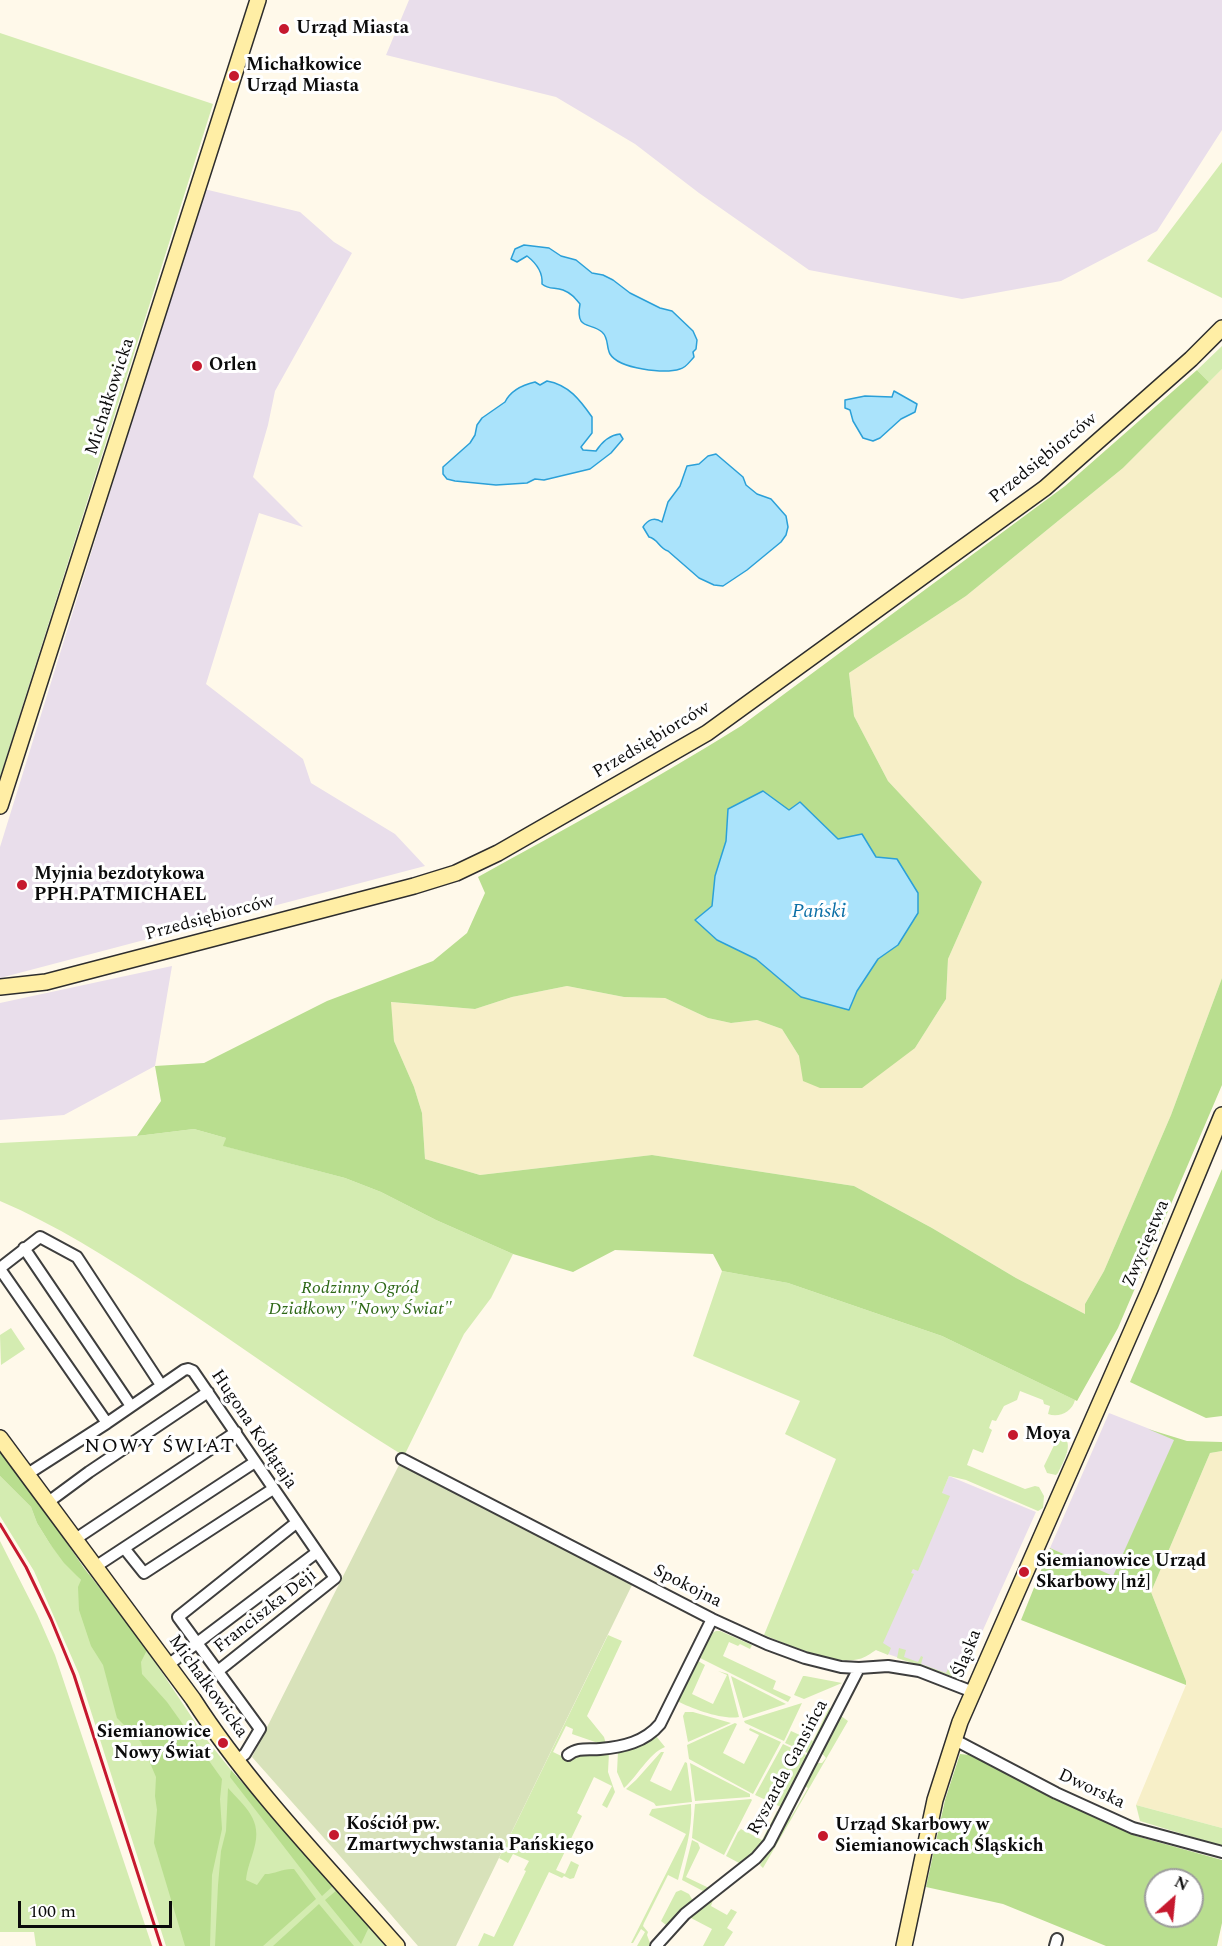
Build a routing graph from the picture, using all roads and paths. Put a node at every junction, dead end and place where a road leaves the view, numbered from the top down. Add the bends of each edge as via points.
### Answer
1 (258, 0) edge
2 (1222, 328) edge
3 (0, 806) edge
4 (0, 987) edge
5 (1222, 1115) edge
6 (24, 1248) junction
7 (0, 1268) edge
8 (161, 1385) junction
9 (1106, 1389) joint
10 (208, 1392) junction
11 (131, 1406) junction
12 (107, 1423) junction
13 (236, 1432) junction
14 (0, 1438) edge
15 (402, 1458) dead end
16 (255, 1462) junction
17 (26, 1474) junction
18 (273, 1490) junction
19 (47, 1503) junction
20 (296, 1523) junction
21 (74, 1540) junction
22 (124, 1548) junction
23 (316, 1553) junction
24 (95, 1567) junction
25 (712, 1619) junction
26 (197, 1643) junction
27 (168, 1665) junction
28 (859, 1668) junction
29 (218, 1671) junction
30 (973, 1692) junction
31 (953, 1739) junction
32 (568, 1755) dead end
33 (236, 1761) junction
34 (1222, 1852) edge
35 (397, 1946) edge
36 (656, 1946) edge
37 (904, 1946) edge

1 - 3 street, Michałkowicka
2 - 4 street, Przedsiębiorców via 1045,488 957,552 707,733 498,854 414,886 56,979
5 - 9 street, Zwycięstwa
6 - 7 street
6 - 8 street via 40,1237 77,1257
6 - 11 street
7 - 12 street
8 - 10 street, Hugona Kołłątaja via 188,1369
8 - 11 street, Hugona Kołłątaja
9 - 30 street, Śląska
10 - 13 street, Hugona Kołłątaja
10 - 19 street
11 - 12 street, Hugona Kołłątaja
12 - 17 street, Hugona Kołłątaja
13 - 16 street, Hugona Kołłątaja
13 - 21 street
14 - 17 street, Michałkowicka
15 - 25 street, Spokojna
16 - 18 street, Hugona Kołłątaja
16 - 22 street
17 - 19 street, Michałkowicka
18 - 20 street, Hugona Kołłątaja
18 - 22 street via 144,1573
19 - 21 street, Michałkowicka
20 - 23 street, Hugona Kołłątaja
20 - 26 street, Franciszka Deji via 178,1617
21 - 24 street, Michałkowicka
22 - 24 street
23 - 26 street, Franciszka Deji
23 - 29 street, Franciszka Deji via 335,1578
24 - 27 street, Michałkowicka
25 - 28 street, Spokojna via 806,1658
25 - 32 street via 652,1733 623,1746 579,1749
26 - 27 street, Franciszka Deji
26 - 29 street
27 - 33 street, Michałkowicka
28 - 30 street, Spokojna via 888,1666 919,1671
28 - 36 street, Ryszarda Gansińca via 769,1843 756,1858 685,1914
29 - 33 street via 260,1729
30 - 31 street, Śląska
31 - 34 street, Dworska via 1133,1828
31 - 37 street, Śląska via 935,1800
33 - 35 street, Michałkowicka

